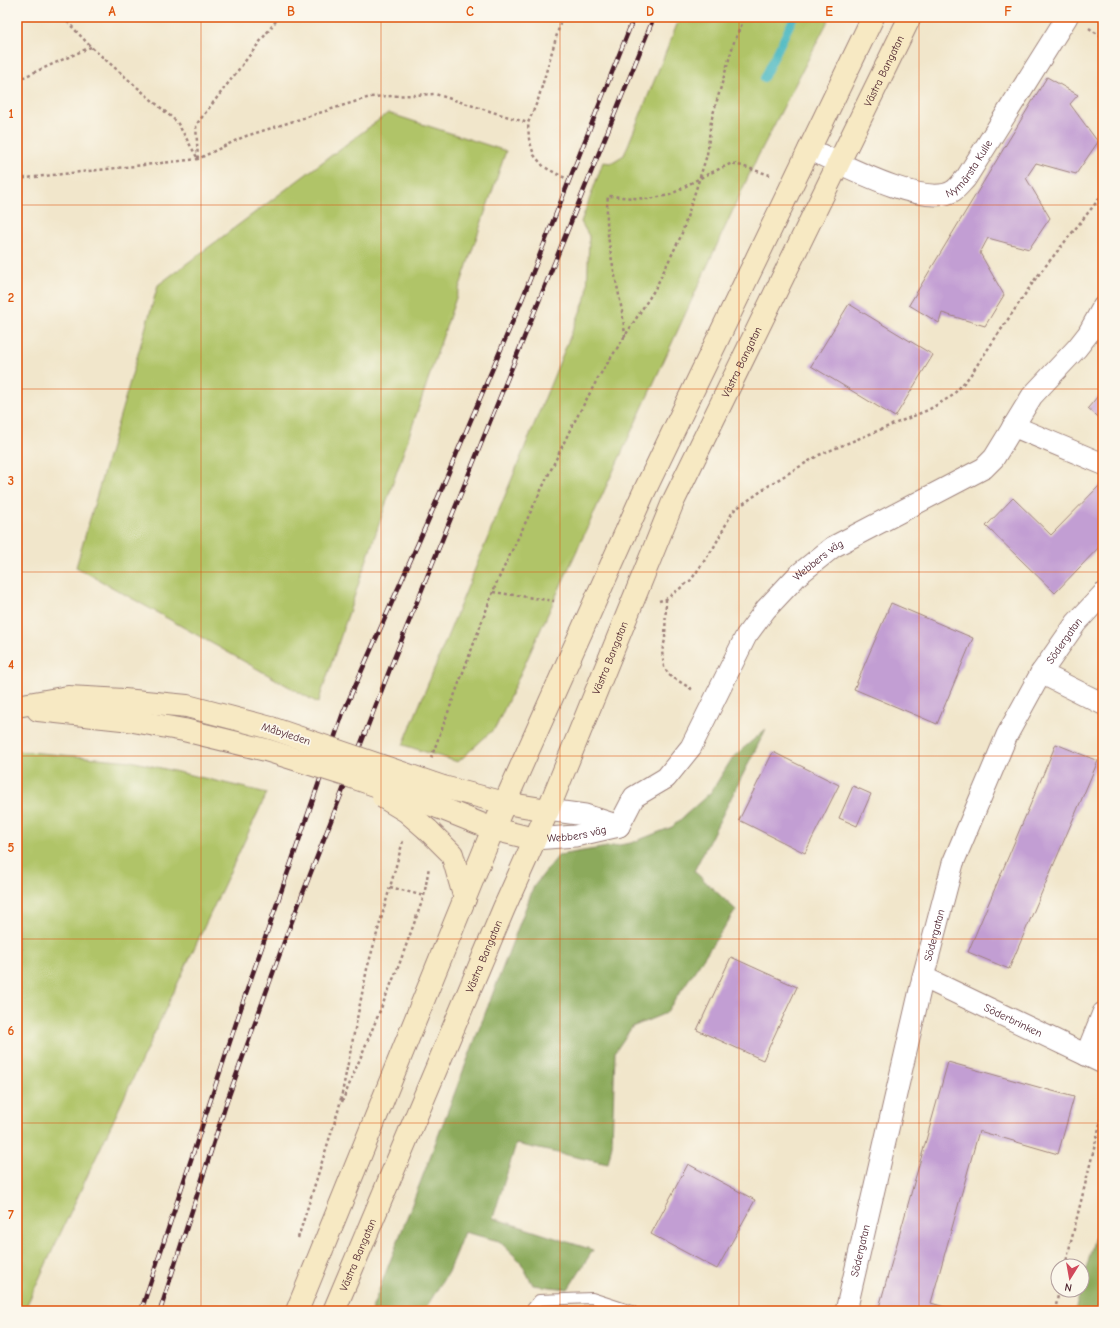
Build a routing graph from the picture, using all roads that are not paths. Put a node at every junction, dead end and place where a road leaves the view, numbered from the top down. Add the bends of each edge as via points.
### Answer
1 (873, 17) edge
2 (910, 17) edge
3 (1067, 17) edge
4 (809, 149) junction
5 (840, 163) junction
6 (1103, 307) edge
7 (1013, 426) junction
8 (1103, 464) edge
9 (1103, 594) edge
10 (1041, 673) junction
11 (1103, 704) edge
12 (17, 707) edge
13 (352, 777) junction
14 (505, 803) junction
15 (548, 810) junction
16 (619, 826) junction
17 (493, 829) junction
18 (534, 839) junction
19 (465, 899) junction
20 (923, 977) junction
21 (1103, 1013) edge
22 (1094, 1059) edge
23 (298, 1311) edge
24 (334, 1311) edge
25 (530, 1311) edge
26 (632, 1311) edge
27 (846, 1311) edge

1 - 4 street
2 - 5 street, Västra Bangatan
3 - 5 street, Nymärsta Kulle via 966,178 952,192 930,196 909,192
4 - 5 street, Nymärsta Kulle
4 - 14 street via 643,494
5 - 15 street, Västra Bangatan via 673,502
6 - 7 street, Webbers väg via 1088,334 1032,396
7 - 8 street
7 - 16 street, Webbers väg via 994,458 984,468 833,547 798,575 766,609 746,636 691,747 666,778 634,797
9 - 10 street, Södergatan via 1076,622
10 - 11 street
10 - 20 street, Södergatan via 1007,735 953,863
12 - 13 street, Måbyleden, bridge via 122,719 184,730 266,750
12 - 14 street, Måbyleden, bridge via 68,697 186,706 270,728 443,787
13 - 17 street, Måbyleden, bridge
13 - 19 street, bridge via 406,811 452,854
14 - 15 street, Måbyleden
14 - 17 street
15 - 16 street, Webbers väg via 585,815
15 - 18 street, Västra Bangatan
16 - 18 street, Webbers väg via 576,836
17 - 18 street, Måbyleden
17 - 19 street
18 - 24 street, Västra Bangatan
19 - 23 street
20 - 22 street, Söderbrinken
20 - 27 street, Södergatan
21 - 22 street
25 - 26 lane via 539,1300 592,1298

